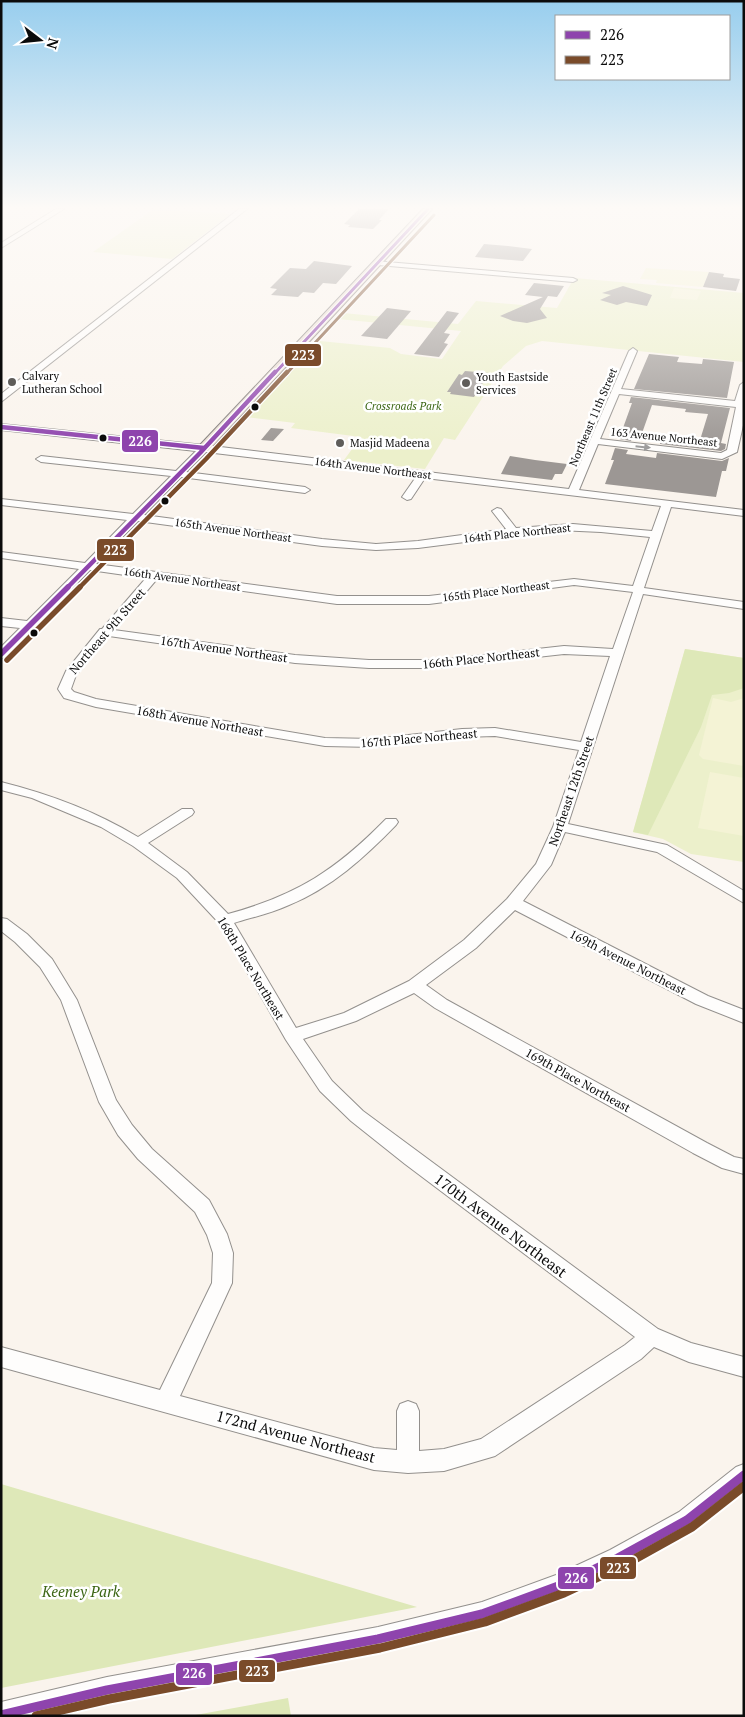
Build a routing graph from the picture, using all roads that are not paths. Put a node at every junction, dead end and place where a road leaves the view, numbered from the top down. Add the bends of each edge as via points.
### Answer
1 (142, 289) edge
2 (353, 289) edge
3 (633, 351) dead end
4 (744, 385) edge
5 (616, 391) junction
6 (1, 399) edge
7 (742, 404) edge
8 (1, 427) edge
9 (595, 441) junction
10 (204, 448) junction
11 (41, 459) dead end
12 (179, 474) junction
13 (423, 474) junction
14 (305, 490) dead end
15 (573, 491) junction
16 (407, 498) dead end
17 (1, 502) edge
18 (667, 503) junction
19 (497, 511) dead end
20 (744, 513) edge
21 (137, 517) junction
22 (513, 532) junction
23 (657, 535) junction
24 (376, 547) joint
25 (1, 555) edge
26 (88, 566) junction
27 (155, 575) junction
28 (637, 590) junction
29 (362, 601) joint
30 (744, 606) edge
31 (1, 622) edge
32 (29, 626) junction
33 (104, 632) junction
34 (618, 653) junction
35 (1, 654) edge
36 (344, 663) joint
37 (64, 689) joint
38 (340, 743) joint
39 (587, 747) junction
40 (1, 786) edge
41 (187, 812) dead end
42 (391, 822) dead end
43 (560, 827) junction
44 (138, 843) junction
45 (744, 898) edge
46 (513, 903) junction
47 (225, 920) junction
48 (1, 923) edge
49 (415, 985) junction
50 (744, 1017) edge
51 (292, 1036) junction
52 (744, 1167) edge
53 (651, 1336) junction
54 (1, 1357) edge
55 (744, 1367) edge
56 (166, 1401) junction
57 (408, 1411) dead end
58 (408, 1462) junction
59 (744, 1475) edge
60 (1, 1716) edge

1 - 6 street
2 - 10 main road
3 - 5 street, Northeast 11th Street
4 - 7 street
5 - 7 street
5 - 9 street, Northeast 11th Street
9 -> 7 street, 163 Avenue Northeast via 730,455
8 - 10 street, 164th Avenue Northeast
9 - 15 street, Northeast 11th Street
10 - 12 street
10 - 13 street, 164th Avenue Northeast
11 - 12 street
12 - 14 street
12 - 21 street
13 - 15 street, 164th Avenue Northeast
13 - 16 street
15 - 18 street, 164th Avenue Northeast
17 - 21 street, 165th Avenue Northeast
18 - 20 street, 164th Avenue Northeast
18 - 23 street, Northeast 12th Street
19 - 22 street
21 - 24 street, 165th Avenue Northeast
21 - 26 street
22 - 23 street, 164th Place Northeast via 588,527
22 - 24 street, 164th Place Northeast
23 - 28 street, Northeast 12th Street
25 - 26 street, 166th Avenue Northeast
26 - 27 street, 166th Avenue Northeast
26 - 32 street
27 - 29 street, 166th Avenue Northeast via 310,597
27 - 33 street, Northeast 9th Street
28 - 29 street, 165th Place Northeast via 574,582 430,600
28 - 30 street
28 - 34 street, Northeast 12th Street
31 - 32 street
32 - 35 street
33 - 36 street, 167th Avenue Northeast
33 - 37 street, Northeast 9th Street via 70,674
34 - 36 street, 166th Place Northeast via 564,650 439,664
34 - 39 street, Northeast 12th Street
37 - 38 street, 168th Avenue Northeast via 69,695 96,703
38 - 39 street, 167th Place Northeast via 495,732
39 - 43 street, Northeast 12th Street
40 - 44 street, 168th Place Northeast via 73,809
41 - 44 street
42 - 47 street via 351,862 324,880 293,898
43 - 45 street via 662,848
43 - 46 street, Northeast 12th Street via 543,865
44 - 47 street, 168th Place Northeast via 182,875
46 - 49 street, Northeast 12th Street via 470,944
46 - 50 street, 169th Avenue Northeast via 702,1000
47 - 51 street, 168th Place Northeast
48 - 56 street via 46,964 69,1000 108,1102 125,1130 145,1154 202,1206 217,1234 223,1253 222,1283
49 - 51 street, Northeast 12th Street via 350,1017
49 - 52 street, 169th Place Northeast via 441,1004 692,1144
51 - 53 street, 170th Avenue Northeast via 326,1086 357,1116
53 - 55 street, 170th Avenue Northeast via 689,1352
53 - 58 street, 172nd Avenue Northeast via 634,1352 488,1448 444,1460
54 - 56 street, 172nd Avenue Northeast
56 - 58 street, 172nd Avenue Northeast via 374,1459
57 - 58 street
59 - 60 street via 687,1520 618,1558 561,1585 482,1614 378,1639 107,1690

